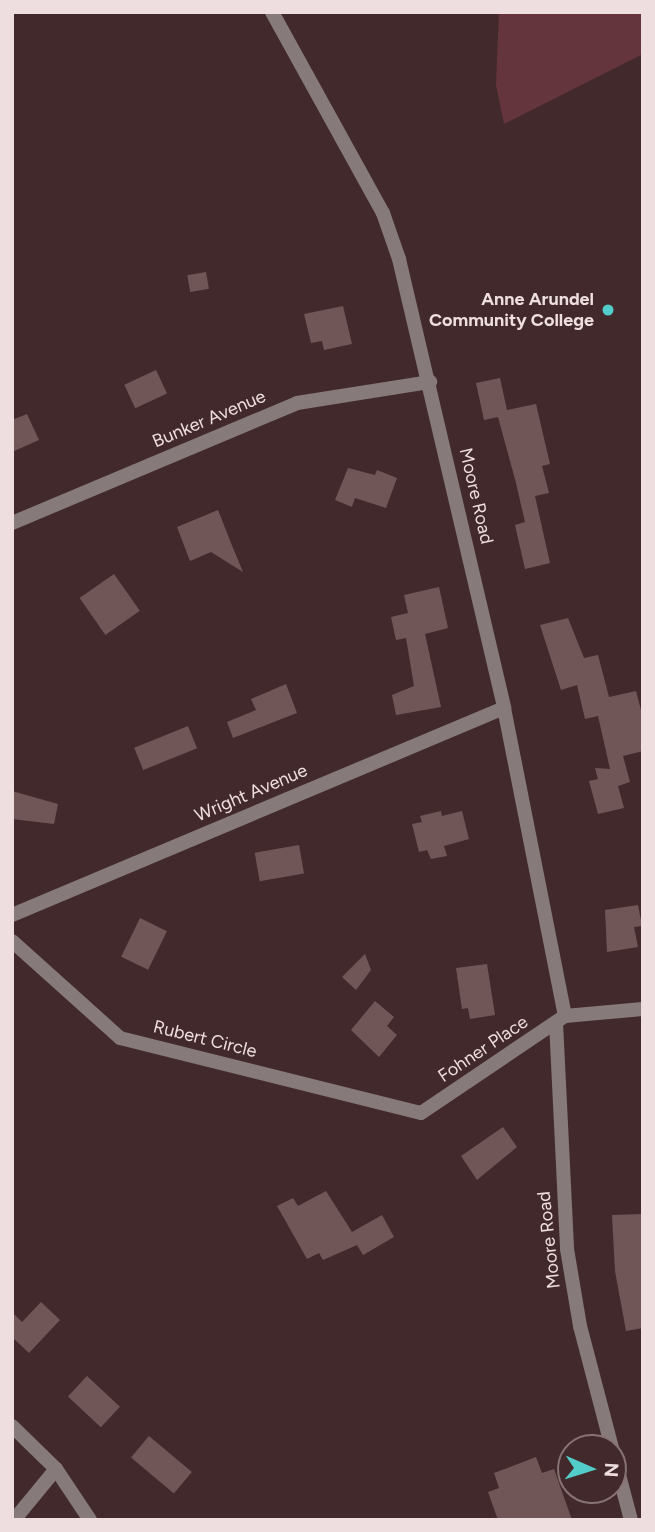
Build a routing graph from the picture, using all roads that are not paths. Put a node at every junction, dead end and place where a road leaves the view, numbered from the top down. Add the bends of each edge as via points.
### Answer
1 (272, 12) edge
2 (430, 382) junction
3 (12, 523) edge
4 (504, 708) junction
5 (12, 915) edge
6 (12, 940) edge
7 (643, 1009) edge
8 (561, 1019) junction
9 (421, 1113) joint
10 (12, 1426) edge
11 (608, 1434) edge
12 (56, 1469) junction
13 (14, 1520) edge
14 (90, 1520) edge

1 - 2 street, Moore Road via 383,213
2 - 3 street, Bunker Avenue via 297,403
2 - 4 street, Moore Road
4 - 5 street, Wright Avenue
4 - 8 street, Moore Road
6 - 9 street, Rubert Circle via 120,1038
7 - 8 street
8 - 9 street, Fohner Place
8 - 11 street, Moore Road via 567,1249 580,1326
10 - 12 street
12 - 13 street
12 - 14 street

